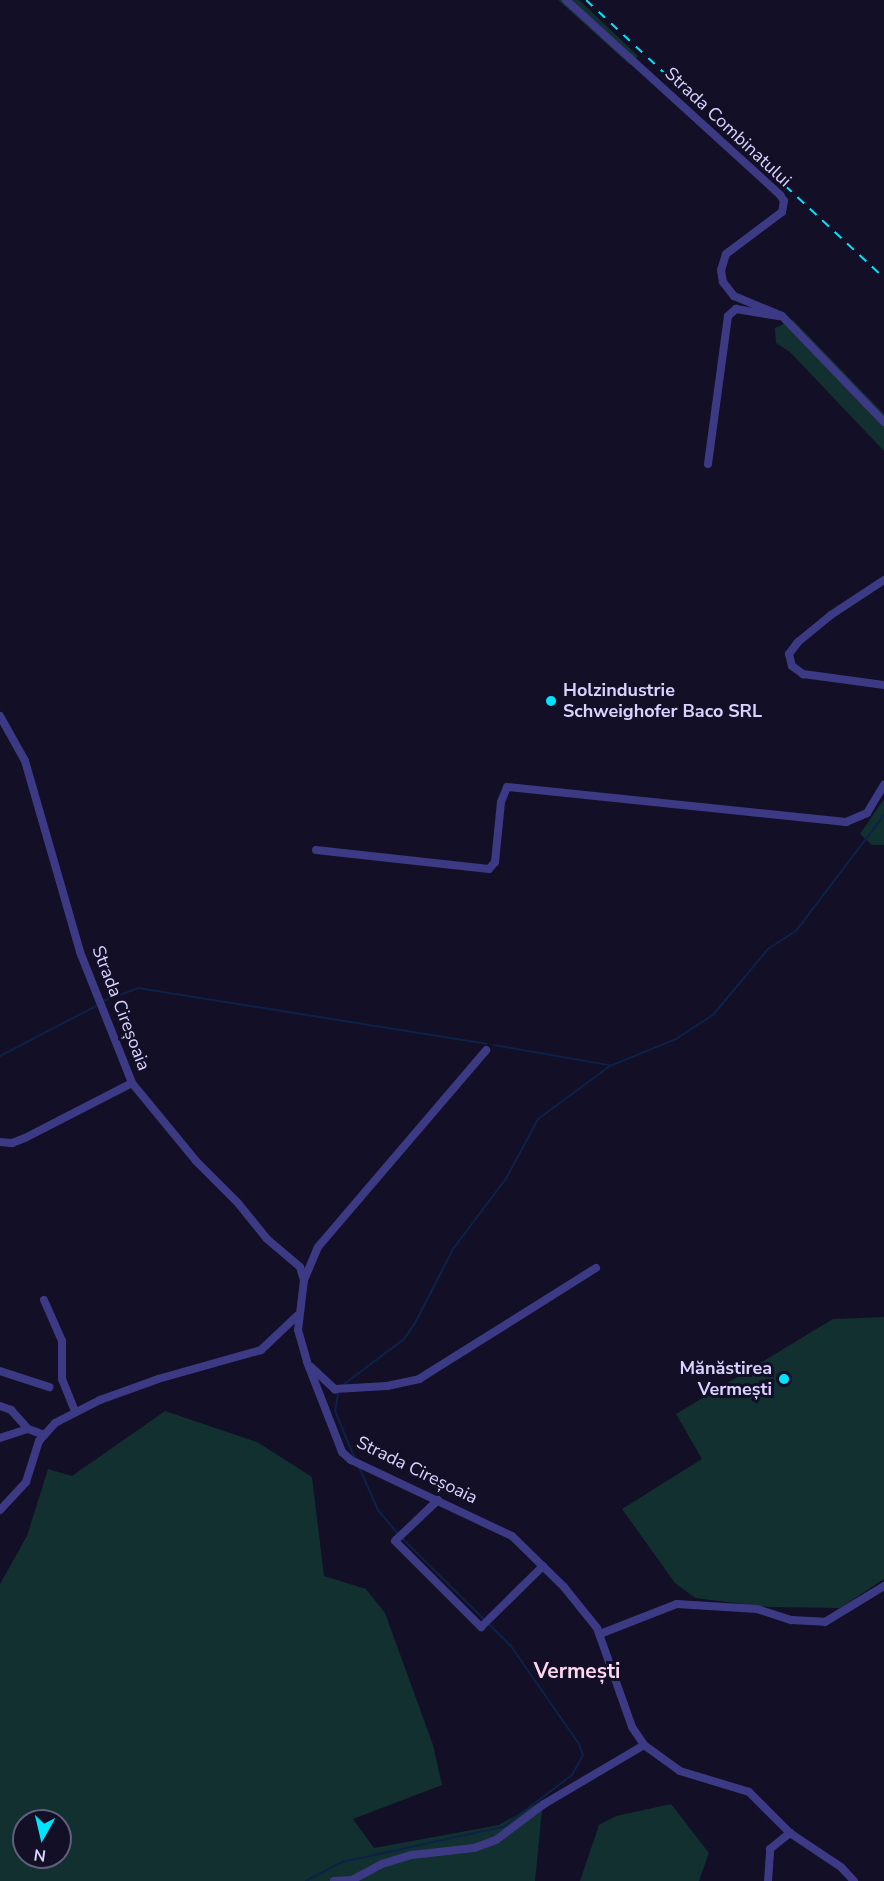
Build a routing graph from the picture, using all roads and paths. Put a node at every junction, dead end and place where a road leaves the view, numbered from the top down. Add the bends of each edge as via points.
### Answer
1 (566, 0) edge
2 (782, 316) junction
3 (884, 422) edge
4 (708, 464) dead end
5 (884, 580) edge
6 (884, 685) edge
7 (0, 716) edge
8 (884, 785) edge
9 (316, 850) dead end
10 (486, 1050) dead end
11 (132, 1083) junction
12 (0, 1142) edge
13 (596, 1268) dead end
14 (303, 1280) junction
15 (44, 1300) dead end
16 (297, 1316) junction
17 (307, 1362) junction
18 (0, 1371) edge
19 (49, 1387) dead end
20 (0, 1406) edge
21 (75, 1411) junction
22 (28, 1429) junction
23 (42, 1434) junction
24 (0, 1438) edge
25 (438, 1500) junction
26 (0, 1510) edge
27 (543, 1566) junction
28 (884, 1586) edge
29 (600, 1634) junction
30 (644, 1745) junction
31 (790, 1833) junction
32 (334, 1881) edge
33 (768, 1881) edge
34 (854, 1881) edge

1 - 2 street, Strada Combinatului via 780,195 784,201 782,212 728,251 721,270 726,289 734,296
2 - 3 street, Strada Combinatului
2 - 4 street via 736,309 728,316
5 - 6 street via 831,615 789,654 792,666 803,674
7 - 11 street, Strada Cireșoaia via 26,761 80,952
8 - 9 street via 864,816 846,822 507,787 501,802 495,862 489,869
10 - 14 street via 318,1246
11 - 12 street via 25,1138
11 - 14 street, Strada Cireșoaia via 267,1239 300,1267
13 - 17 street via 419,1379 387,1386 334,1389
14 - 16 street, Strada Cireșoaia
15 - 21 street via 62,1341 62,1379
16 - 17 street, Strada Cireșoaia
16 - 21 street via 261,1350 158,1379
17 - 25 street, Strada Cireșoaia via 342,1452 351,1460
18 - 19 street
20 - 22 street via 11,1410
21 - 23 street
22 - 23 street
22 - 24 street
23 - 26 street via 26,1482
25 - 27 street, Strada Cireșoaia via 512,1536
25 - 27 street via 395,1541 481,1627
27 - 29 street, Strada Cireșoaia via 580,1605
28 - 29 street via 825,1622 791,1620 757,1609 677,1604
29 - 30 street, Strada Cireșoaia via 632,1727
30 - 31 street, Strada Cireșoaia via 680,1772 749,1792
30 - 32 street via 544,1804 496,1840 474,1848 412,1855 382,1864 352,1880
31 - 33 street via 770,1850
31 - 34 street, Strada Cireșoaia via 841,1867

